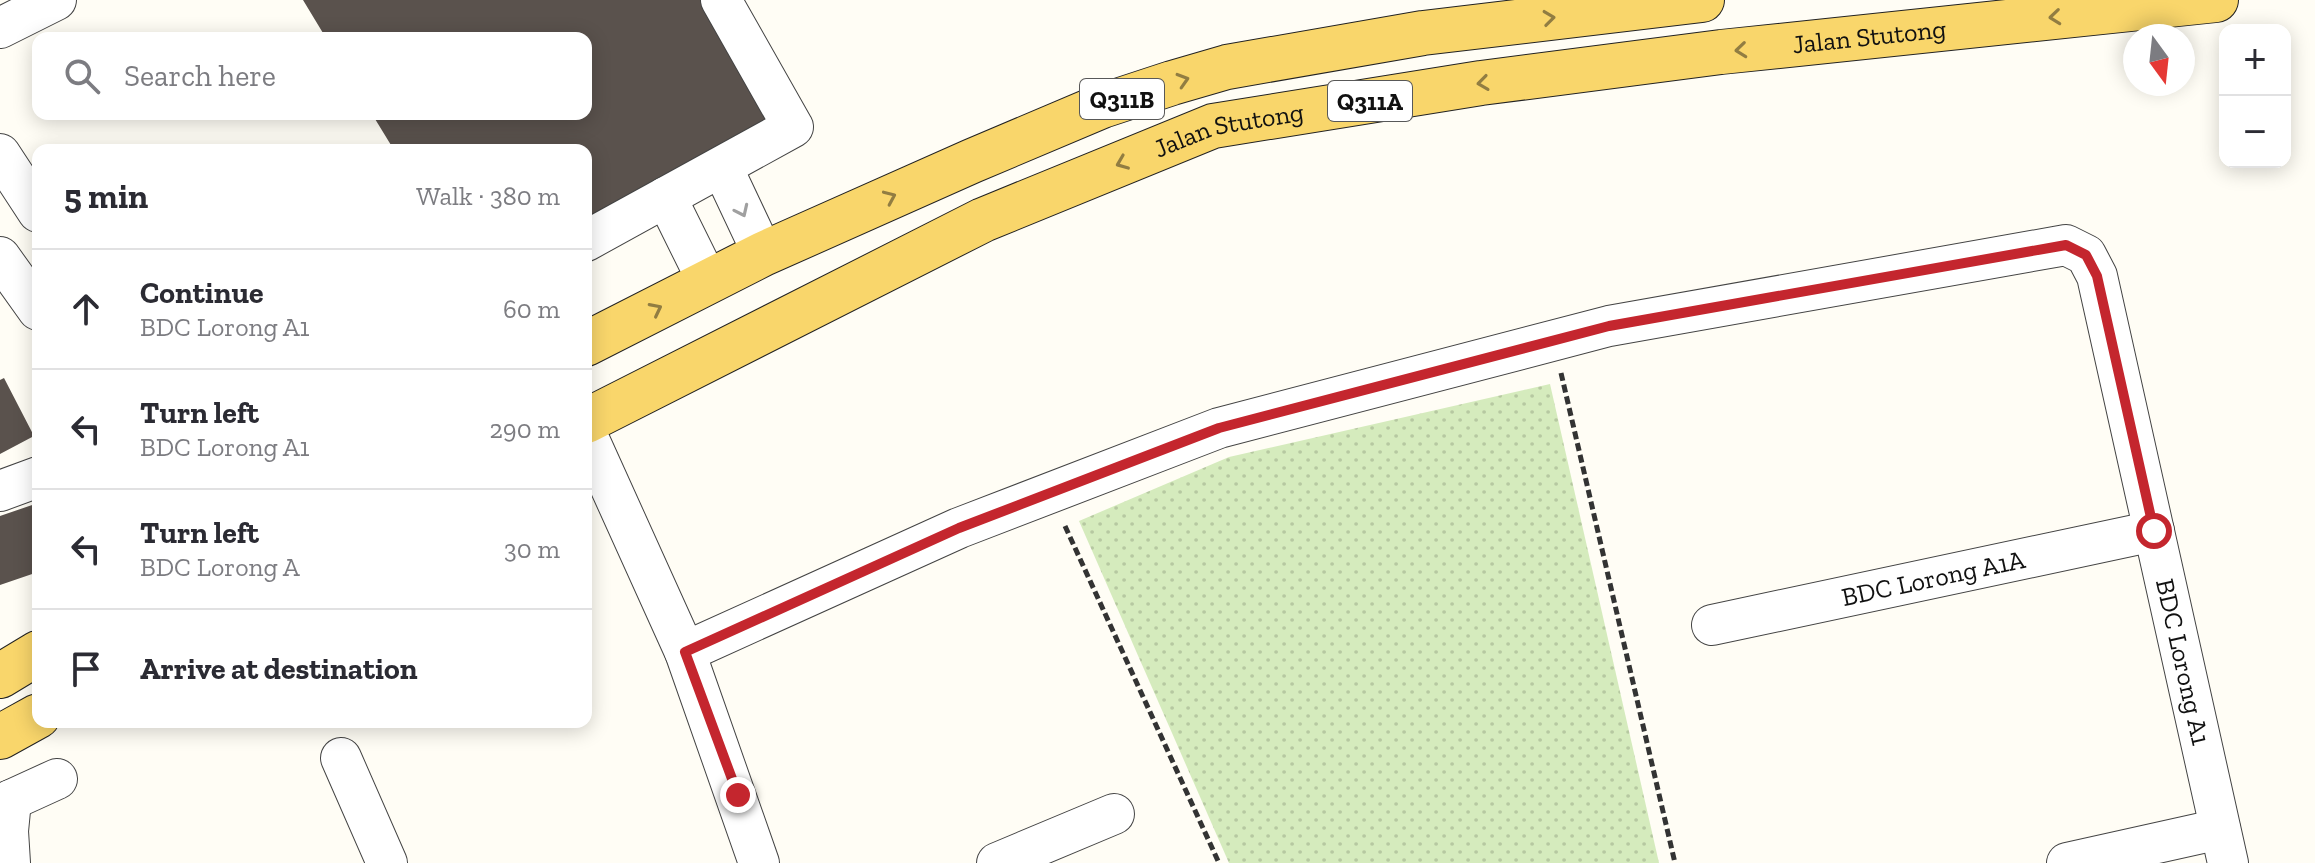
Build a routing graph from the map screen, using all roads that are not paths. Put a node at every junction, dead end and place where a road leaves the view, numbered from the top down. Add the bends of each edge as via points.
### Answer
1 (56, 0) edge
2 (721, 0) edge
3 (1702, 0) edge
4 (2216, 0) edge
5 (0, 28) edge
6 (0, 154) edge
7 (722, 167) junction
8 (666, 197) junction
9 (32, 203) edge
10 (592, 238) edge
11 (763, 254) junction
12 (0, 257) edge
13 (708, 282) junction
14 (32, 302) edge
15 (592, 341) edge
16 (592, 418) edge
17 (592, 446) edge
18 (32, 479) edge
19 (0, 491) edge
20 (2154, 531) junction
21 (1712, 625) dead end
22 (685, 652) junction
23 (32, 657) edge
24 (0, 676) edge
25 (32, 719) edge
26 (0, 737) edge
27 (341, 758) dead end
28 (57, 779) dead end
29 (6, 802) edge
30 (1114, 814) dead end
31 (2224, 846) edge
32 (10, 863) edge
33 (387, 863) edge
34 (759, 863) edge
35 (997, 863) edge
36 (2067, 863) edge

1 - 5 street
2 - 7 street via 793,127
11 -> 3 main road, Q311B via 1102,106 1227,67 1423,33
4 -> 16 main road, Jalan Stutong / Q311A via 1721,52 1213,126 983,220
6 - 9 street
7 - 8 street
7 -> 11 street
8 - 10 street
8 - 13 street
11 - 13 main road, Q311B
12 - 14 street
15 -> 13 main road, Q311B
17 - 22 street
18 - 19 street
20 - 21 street, BDC Lorong A1A
20 - 22 street, BDC Lorong A1 via 2097,276 2086,255 2066,245 1609,326 1219,428 959,528
20 - 31 street, BDC Lorong A1
22 - 34 street
23 - 24 main road
25 - 26 main road
27 - 33 street
28 - 29 street
29 - 32 street
30 - 35 street
31 - 36 street

